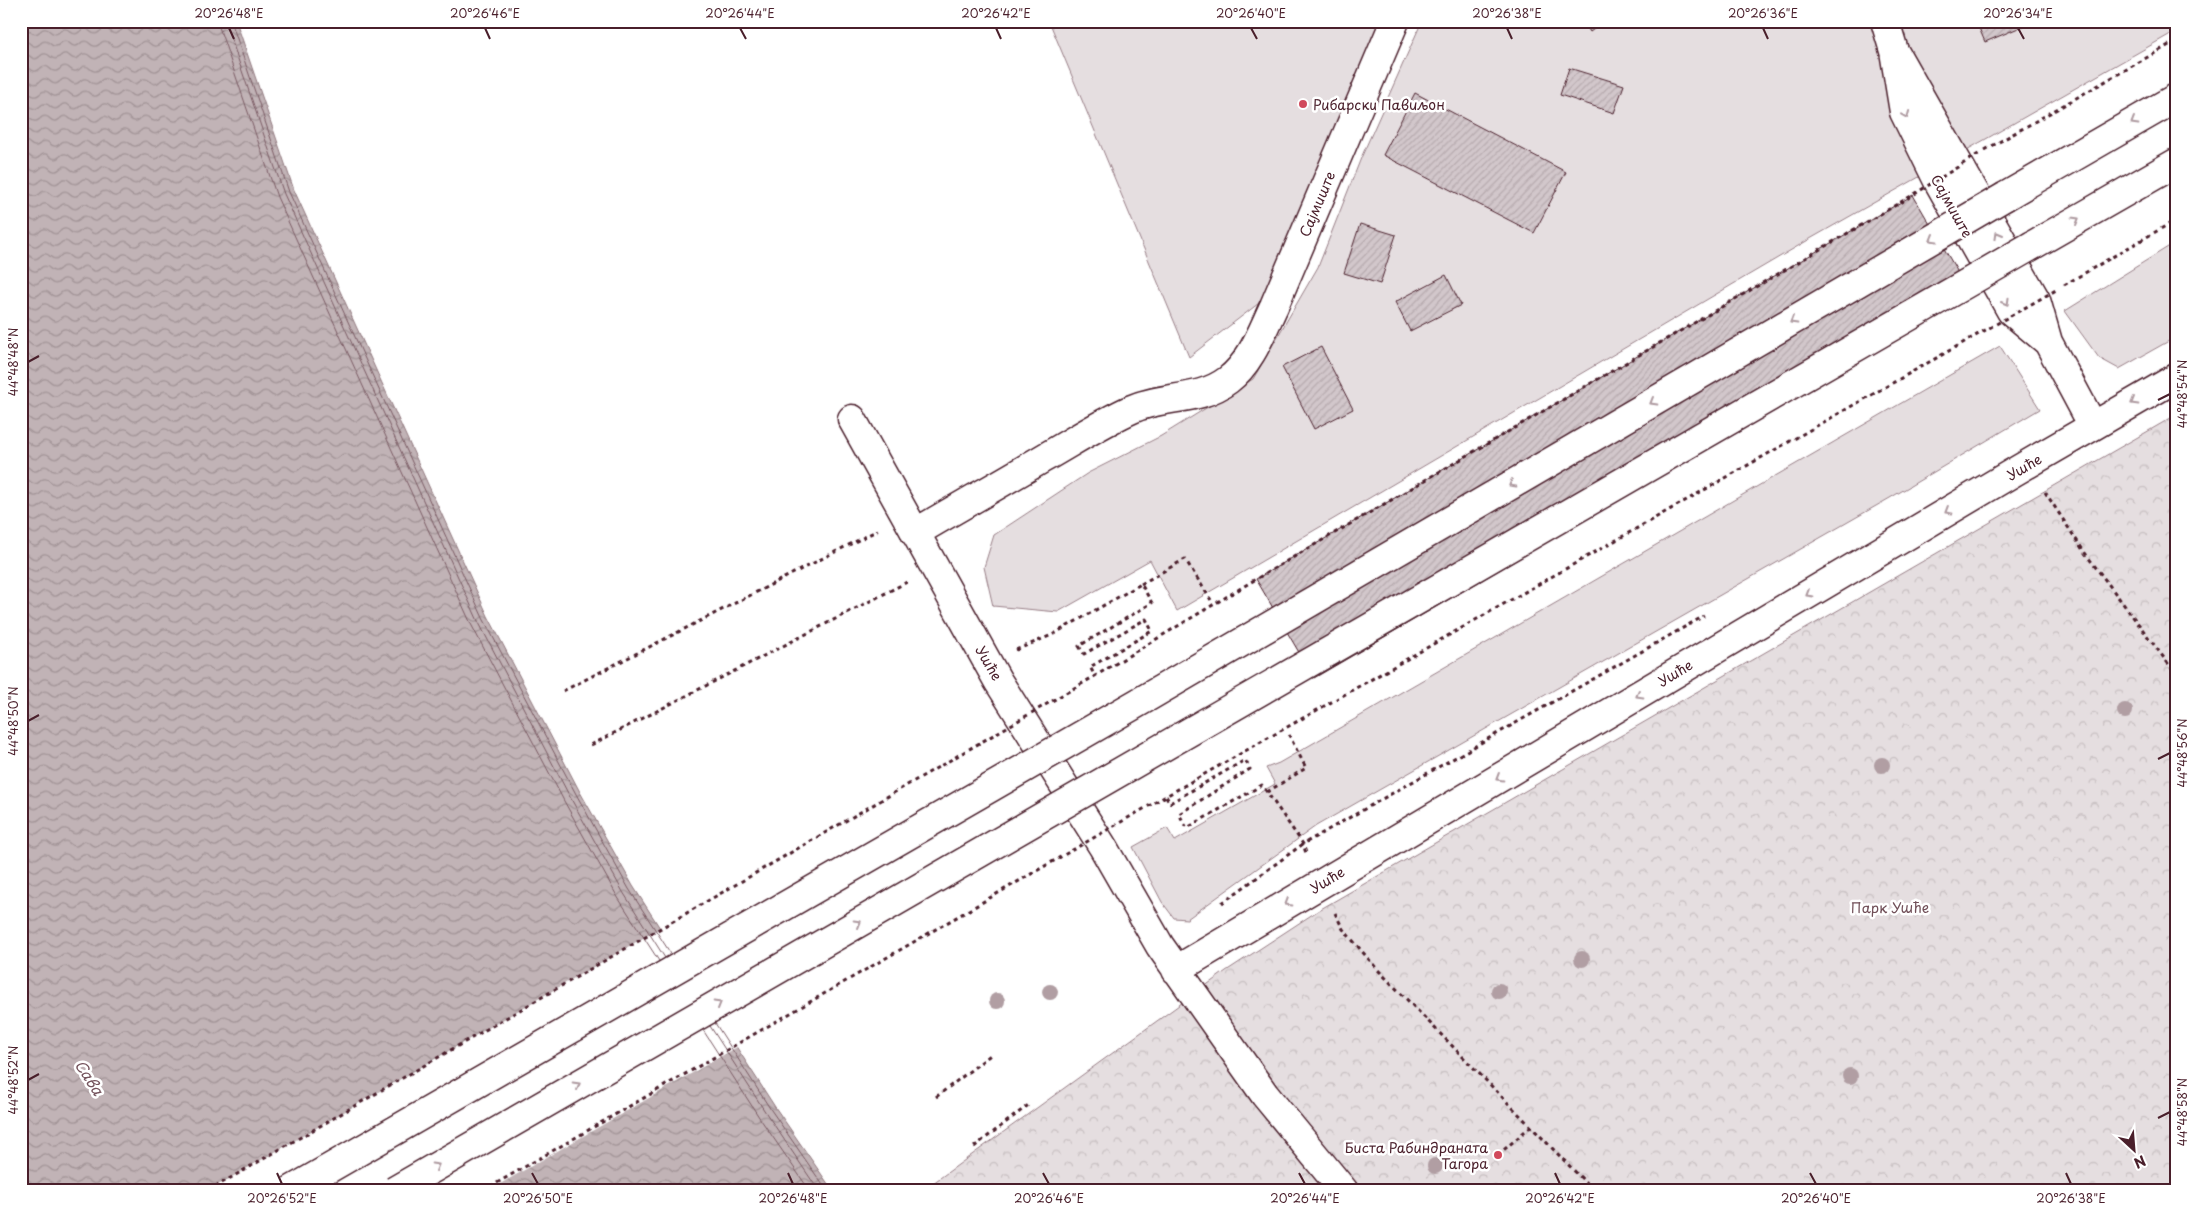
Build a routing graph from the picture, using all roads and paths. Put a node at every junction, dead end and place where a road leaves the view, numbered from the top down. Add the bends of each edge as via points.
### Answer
1 (1395, 21) edge
2 (1885, 21) edge
3 (2176, 41) edge
4 (2176, 98) edge
5 (2176, 163) edge
6 (2176, 220) edge
7 (2176, 378) edge
8 (852, 419) dead end
9 (2093, 426) junction
10 (2027, 465) junction
11 (910, 524) junction
12 (935, 568) junction
13 (1141, 584) junction
14 (1211, 600) dead end
15 (987, 661) junction
16 (2176, 674) edge
17 (1095, 676) junction
18 (563, 691) dead end
19 (1289, 735) dead end
20 (591, 745) dead end
21 (1267, 792) junction
22 (1166, 796) junction
23 (1303, 844) junction
24 (1318, 885) junction
25 (1215, 908) dead end
26 (1176, 970) junction
27 (993, 1053) dead end
28 (936, 1097) dead end
29 (1031, 1103) dead end
30 (1531, 1126) junction
31 (974, 1147) dead end
32 (1498, 1155) dead end
33 (208, 1191) edge
34 (290, 1191) edge
35 (394, 1191) edge
36 (482, 1191) edge
37 (1344, 1191) edge
38 (1594, 1191) edge

1 - 11 main road, Сајмиште via 1274,306 1242,366 1229,379 1200,394 1159,400 1126,412
2 - 9 main road, Сајмиште via 1894,51 1904,112 1938,183 2011,311 2048,342
3 - 17 path, bridge via 1980,153
4 -> 34 main road, bridge via 1157,692
35 -> 5 main road, bridge
6 - 22 path, bridge
7 -> 9 main road, Ушће
8 - 11 main road, Ушће
9 - 10 main road, Ушће
10 - 16 path via 2085,553
10 -> 24 main road, Ушће
11 - 12 main road, Ушће
11 - 18 path
12 - 15 main road, Ушће
12 - 20 path
13 - 14 path via 1186,559
13 - 15 path via 1052,635
13 - 17 path via 1152,603 1079,646 1084,654 1146,619 1152,631 1090,667
15 - 26 main road, Ушће
17 - 33 path, bridge
19 - 21 path via 1306,768
21 - 22 path via 1262,785 1187,828 1179,814 1250,769 1245,760 1170,803
21 - 23 path
22 - 36 path, bridge
23 - 24 path
23 - 25 path
24 -> 26 main road, Ушће
24 - 30 path via 1343,928 1378,970
26 - 37 main road, Ушће via 1265,1095
27 - 28 path
29 - 31 path
30 - 32 path
30 - 38 path

